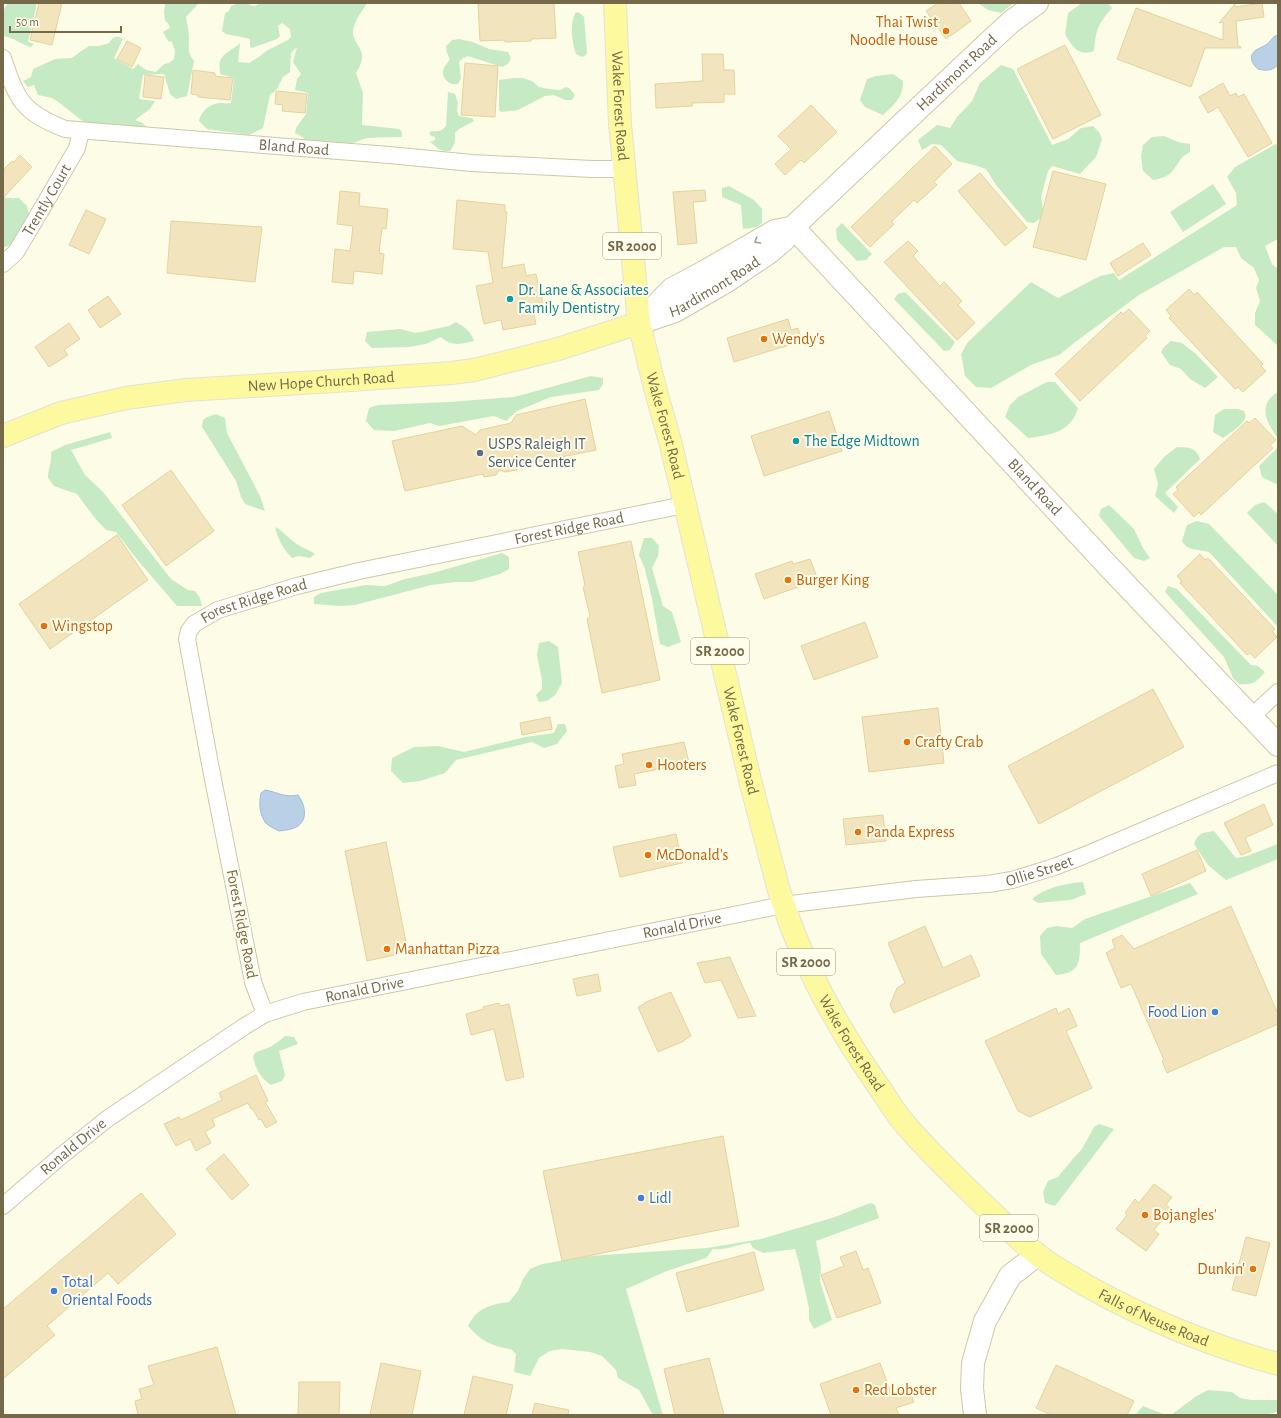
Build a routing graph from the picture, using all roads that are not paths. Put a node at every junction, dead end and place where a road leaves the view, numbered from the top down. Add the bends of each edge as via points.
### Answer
1 (615, 3) edge
2 (1037, 3) edge
3 (3, 58) edge
4 (81, 131) junction
5 (624, 169) junction
6 (793, 227) junction
7 (3, 264) edge
8 (639, 323) junction
9 (3, 436) edge
10 (684, 505) junction
11 (1278, 692) edge
12 (1251, 717) junction
13 (1278, 746) edge
14 (1278, 772) edge
15 (783, 905) junction
16 (265, 1014) junction
17 (3, 1206) edge
18 (1037, 1255) junction
19 (1278, 1364) edge
20 (975, 1415) edge

1 - 5 main road, Wake Forest Road / SR 2000
2 - 6 street, Hardimont Road via 1012,21
3 - 4 street, Bland Road via 12,85 25,107 51,124
4 - 5 street, Bland Road via 472,163
4 - 7 street, Trently Court via 77,148 44,206 16,252
5 - 8 main road, Wake Forest Road / SR 2000
6 - 8 street, Hardimont Road via 784,240 770,252 727,281 675,311
6 - 12 street, Bland Road
8 - 9 main road, New Hope Church Road via 558,349 474,370 186,390 126,398 61,413
8 - 10 main road, Wake Forest Road / SR 2000
10 - 15 main road, Wake Forest Road / SR 2000
10 - 16 street, Forest Ridge Road via 297,586 218,610 194,624 187,639 253,982
11 - 12 street
12 - 13 street, Bland Road
14 - 15 street, Ollie Street via 1083,856 1024,877 1003,882 916,889
15 - 16 street, Ronald Drive via 293,1005
15 - 18 main road, Wake Forest Road / SR 2000 via 821,994 838,1025 903,1122 942,1164
16 - 17 street, Ronald Drive via 107,1119
18 - 19 main road, Falls of Neuse Road via 1115,1302 1150,1319 1230,1350
18 - 20 street via 1010,1276 986,1321 973,1363

